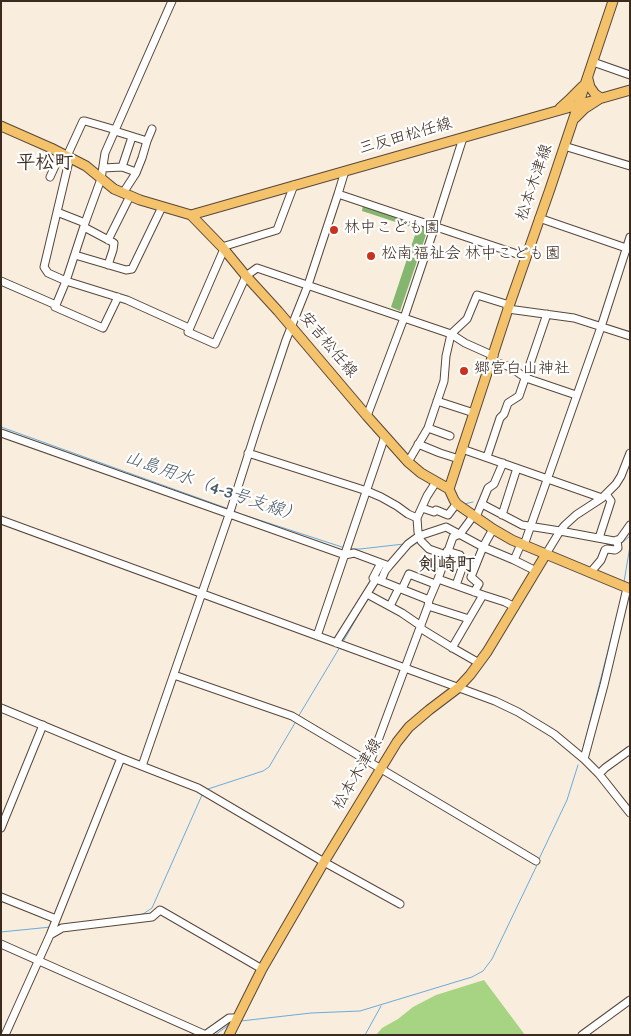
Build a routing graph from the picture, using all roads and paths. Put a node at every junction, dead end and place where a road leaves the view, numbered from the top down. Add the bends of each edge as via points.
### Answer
1 (172, 1) edge
2 (614, 1) edge
3 (593, 62) junction
4 (630, 75) edge
5 (588, 77) junction
6 (630, 90) edge
7 (601, 98) junction
8 (579, 104) junction
9 (556, 111) junction
10 (572, 124) junction
11 (1, 126) edge
12 (152, 129) dead end
13 (115, 131) junction
14 (132, 136) junction
15 (463, 138) junction
16 (146, 141) junction
17 (564, 146) junction
18 (66, 155) junction
19 (630, 166) edge
20 (122, 167) junction
21 (103, 168) junction
22 (345, 171) junction
23 (136, 172) junction
24 (50, 177) dead end
25 (101, 180) junction
26 (294, 185) junction
27 (338, 194) junction
28 (127, 195) junction
29 (162, 206) junction
30 (57, 212) junction
31 (191, 215) junction
32 (539, 218) junction
33 (84, 225) junction
34 (435, 226) junction
35 (630, 237) edge
36 (108, 240) junction
37 (223, 248) junction
38 (628, 248) edge
39 (75, 255) junction
40 (526, 258) junction
41 (108, 265) junction
42 (246, 276) junction
43 (1, 281) edge
44 (66, 281) junction
45 (308, 285) junction
46 (118, 297) junction
47 (56, 308) dead end
48 (508, 309) junction
49 (547, 314) junction
50 (404, 318) junction
51 (292, 327) junction
52 (600, 327) junction
53 (189, 328) junction
54 (451, 334) junction
55 (630, 336) edge
56 (493, 358) junction
57 (526, 378) junction
58 (576, 395) junction
59 (437, 401) junction
60 (474, 413) junction
61 (367, 416) junction
62 (428, 428) junction
63 (1, 433) edge
64 (385, 436) junction
65 (450, 436) dead end
66 (418, 444) junction
67 (462, 449) junction
68 (248, 453) junction
69 (630, 453) edge
70 (487, 457) junction
71 (459, 459) junction
72 (408, 462) junction
73 (503, 463) junction
74 (517, 468) junction
75 (547, 478) junction
76 (436, 482) junction
77 (449, 489) junction
78 (367, 491) junction
79 (604, 496) junction
80 (482, 504) junction
81 (459, 505) junction
82 (422, 508) junction
83 (230, 511) junction
84 (502, 515) junction
85 (475, 516) junction
86 (417, 518) junction
87 (1, 520) edge
88 (630, 525) edge
89 (493, 529) junction
90 (530, 529) junction
91 (559, 533) junction
92 (460, 534) junction
93 (419, 536) junction
94 (599, 538) junction
95 (617, 542) junction
96 (522, 544) junction
97 (484, 547) junction
98 (346, 551) junction
99 (447, 553) junction
100 (546, 554) junction
101 (514, 560) junction
102 (381, 563) junction
103 (464, 563) junction
104 (389, 566) junction
105 (474, 566) junction
106 (536, 571) junction
107 (590, 573) junction
108 (378, 580) junction
109 (437, 581) junction
110 (456, 585) junction
111 (400, 588) junction
112 (629, 589) edge
113 (474, 592) junction
114 (202, 594) junction
115 (369, 595) junction
116 (483, 595) junction
117 (428, 603) junction
118 (390, 606) junction
119 (515, 607) junction
120 (469, 619) junction
121 (420, 627) junction
122 (317, 636) junction
123 (339, 644) junction
124 (452, 648) junction
125 (479, 663) junction
126 (405, 668) junction
127 (174, 675) junction
128 (458, 688) junction
129 (1, 708) edge
130 (42, 725) junction
131 (630, 750) edge
132 (121, 758) junction
133 (584, 759) junction
134 (370, 762) junction
135 (142, 766) junction
136 (380, 769) junction
137 (599, 774) junction
138 (630, 813) edge
139 (1, 828) edge
140 (536, 861) dead end
141 (324, 862) junction
142 (1, 897) edge
143 (400, 904) dead end
144 (53, 926) junction
145 (1, 944) edge
146 (38, 960) junction
147 (262, 969) junction
148 (630, 1000) edge
149 (237, 1018) junction
150 (5, 1035) edge
151 (205, 1035) edge
152 (229, 1035) edge
153 (582, 1035) edge

1 - 13 street
2 - 3 main road, 松本木津線
3 - 4 street
3 - 5 main road, 松本木津線
5 - 7 main road via 590,87
5 - 8 main road, 松本木津線
5 - 9 main road via 572,98
6 - 7 main road, 三反田松任線
7 - 8 main road, 三反田松任線
7 - 10 main road via 577,115
8 - 9 main road, 三反田松任線
8 - 10 main road, 松本木津線
9 - 10 main road via 568,111
9 - 15 main road, 三反田松任線
10 - 17 main road, 松本木津線
11 - 18 main road, 安吉松任線
12 - 16 street
13 - 14 street
13 - 18 street via 83,121
13 - 21 street via 105,153
14 - 16 street
14 - 20 street
15 - 22 main road, 三反田松任線
15 - 34 street
16 - 23 street
17 - 19 street
17 - 32 main road, 松本木津線
18 - 24 street
18 - 25 main road, 安吉松任線 via 86,166
18 - 30 street
20 - 21 street
20 - 23 street
21 - 25 street
22 - 26 main road, 三反田松任線
22 - 27 street
23 - 28 street
25 - 28 main road, 安吉松任線
25 - 33 street
26 - 31 main road, 三反田松任線
26 - 37 street via 277,230
27 - 34 street
27 - 45 street
28 - 29 main road, 安吉松任線
28 - 36 street
29 - 31 main road, 安吉松任線
29 - 41 street via 134,268 126,270
30 - 33 street
30 - 44 street via 44,267 48,273
31 - 37 main road, 安吉松任線
32 - 38 street
32 - 40 main road, 松本木津線
33 - 36 street
33 - 39 street
34 - 40 street
34 - 50 street
35 - 38 street
36 - 41 street via 114,243
37 - 42 main road, 安吉松任線
37 - 53 street
38 - 52 street
39 - 41 street
39 - 44 street
40 - 48 main road, 松本木津線
42 - 45 street via 256,268
42 - 51 main road, 安吉松任線
42 - 53 street via 215,344 188,332
43 - 44 street via 56,306
44 - 46 street
45 - 50 street
45 - 51 street
46 - 47 street via 103,328
46 - 53 street
48 - 49 street
48 - 54 street via 506,304 477,295 467,320
48 - 56 main road, 松本木津線
49 - 52 street via 574,318
49 - 57 street
50 - 54 street
50 - 61 street
51 - 61 main road, 安吉松任線
51 - 68 street
52 - 55 street
52 - 58 street
54 - 56 street
54 - 59 street via 444,381
56 - 57 street
56 - 60 main road, 松本木津線
57 - 58 street
57 - 70 street via 519,396 508,403 500,418
58 - 75 street
59 - 60 street
59 - 62 street
60 - 67 main road, 松本木津線
61 - 64 main road, 安吉松任線
62 - 65 street
62 - 66 street
63 - 83 street
64 - 72 main road, 安吉松任線
64 - 78 street
66 - 71 street
66 - 72 street
67 - 70 street
67 - 71 main road, 松本木津線
68 - 78 street
68 - 83 street
69 - 79 street via 621,476
70 - 73 street
71 - 77 main road, 松本木津線
72 - 76 main road, 安吉松任線
73 - 74 street
73 - 80 street
74 - 75 street
74 - 84 street
75 - 79 street
75 - 90 street
76 - 77 main road, 安吉松任線
76 - 82 street
77 - 81 main road
78 - 86 street
78 - 98 street
79 - 91 street via 576,515
79 - 94 street via 611,501
80 - 84 street
80 - 85 street
81 - 82 street via 448,515
81 - 85 main road
82 - 86 street
83 - 98 street
83 - 114 street
84 - 90 street
85 - 89 main road
85 - 92 street
86 - 93 street
87 - 114 street
88 - 95 street
89 - 96 main road
89 - 97 street
90 - 91 street
90 - 96 street
91 - 94 street
91 - 100 street
92 - 93 street via 446,526
92 - 97 street
92 - 99 street via 453,537
93 - 99 street via 429,549
93 - 104 street
94 - 95 street
95 - 107 street via 618,548 605,550
96 - 100 main road
96 - 101 street
97 - 101 street
97 - 105 street
98 - 102 street
98 - 122 street
99 - 103 street via 460,555
99 - 109 street
100 - 106 main road, 松本木津線
100 - 107 main road
101 - 106 street
102 - 104 street
102 - 108 street via 373,578
103 - 105 street
103 - 110 street
104 - 108 street
105 - 113 street via 471,577 479,584
106 - 119 main road, 松本木津線
107 - 112 main road
108 - 111 street
108 - 115 street
109 - 110 street
109 - 111 street via 408,574
109 - 117 street
110 - 113 street
111 - 117 street
111 - 118 street
112 - 133 street
113 - 116 street
114 - 122 street
114 - 127 street
115 - 118 street
115 - 123 street
116 - 119 street
116 - 120 street
117 - 120 street
117 - 121 street
118 - 121 street
119 - 125 main road, 松本木津線
120 - 124 street
121 - 124 street
121 - 126 street
122 - 123 street
123 - 126 street
124 - 125 street
125 - 128 main road, 松本木津線
126 - 128 street
126 - 134 street
127 - 134 street via 297,719
127 - 135 street
128 - 133 street via 518,712 554,734
128 - 136 main road, 松本木津線 via 409,727
129 - 130 street
130 - 132 street
130 - 139 street
131 - 137 street
132 - 135 street
132 - 144 street
133 - 137 street
134 - 136 street
135 - 141 street via 203,791
136 - 140 street
136 - 141 main road, 松本木津線
137 - 138 street
141 - 143 street
141 - 147 main road, 松本木津線
142 - 144 street
144 - 146 street
144 - 147 street via 62,928 152,917 160,910
145 - 146 street
146 - 150 street
146 - 151 street
147 - 149 main road, 松本木津線
148 - 153 street
149 - 151 street via 229,1018
149 - 152 main road, 松本木津線

